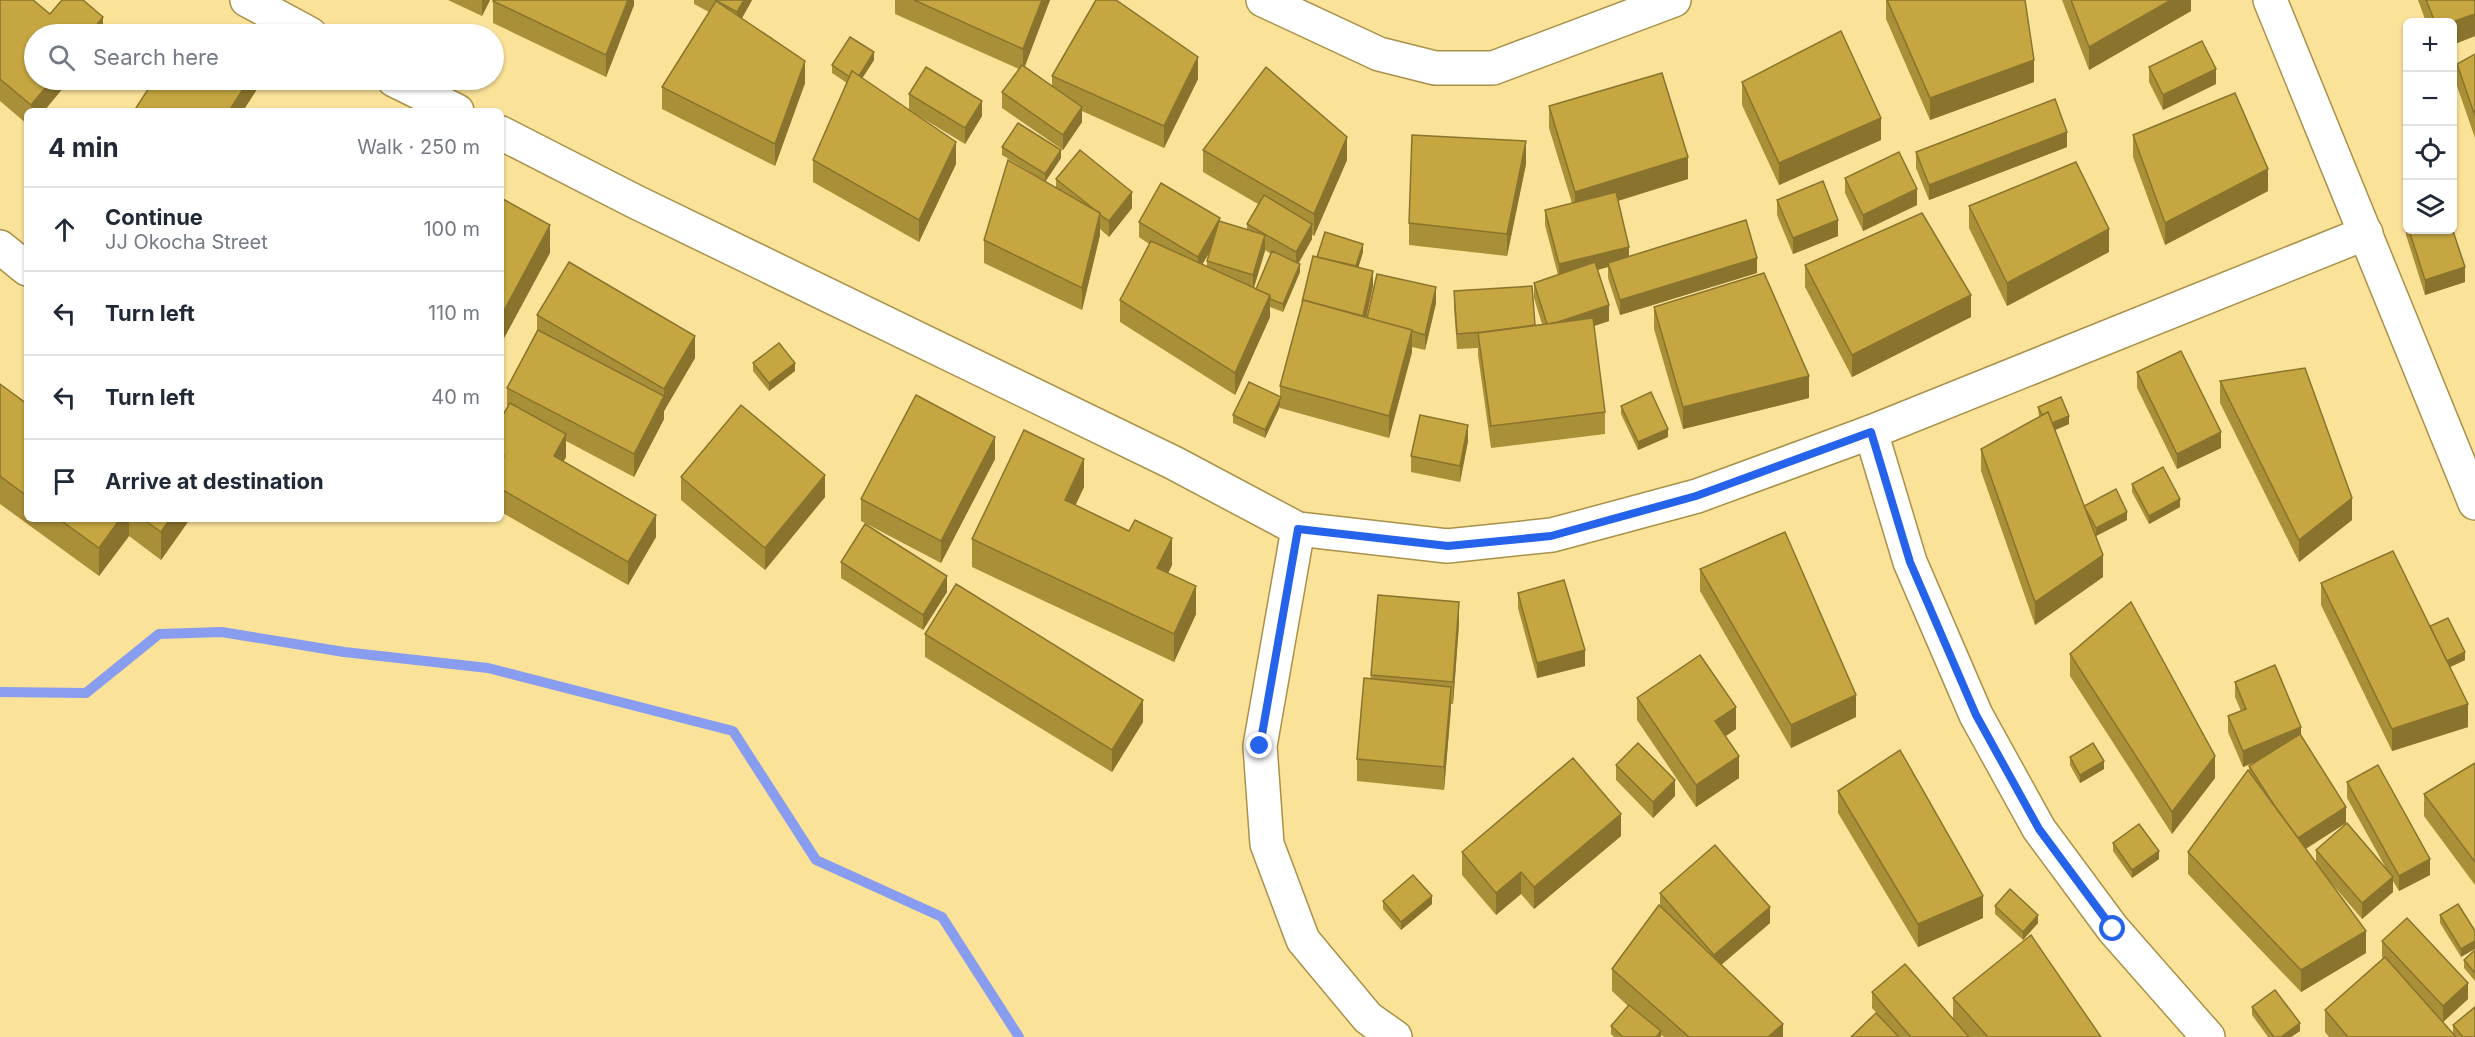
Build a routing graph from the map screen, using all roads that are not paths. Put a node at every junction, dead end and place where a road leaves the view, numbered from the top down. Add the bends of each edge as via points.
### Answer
1 (247, 0) edge
2 (1263, 0) edge
3 (1674, 0) edge
4 (2270, 0) edge
5 (291, 24) edge
6 (414, 90) edge
7 (451, 108) edge
8 (504, 135) edge
9 (2366, 233) junction
10 (0, 247) edge
11 (24, 267) edge
12 (1871, 432) junction
13 (2475, 503) edge
14 (1298, 529) junction
15 (1395, 1037) edge
16 (2208, 1037) edge

1 - 5 street
2 - 3 street via 1379,54 1435,68 1493,68
4 - 9 street
6 - 7 street
8 - 14 street via 1174,464
9 - 12 street
9 - 13 street
10 - 11 street
12 - 14 street via 1696,496 1551,536 1448,546
12 - 16 street via 1910,562 1976,715 2033,819 2113,929
14 - 15 street via 1260,746 1267,844 1303,940 1368,1018

